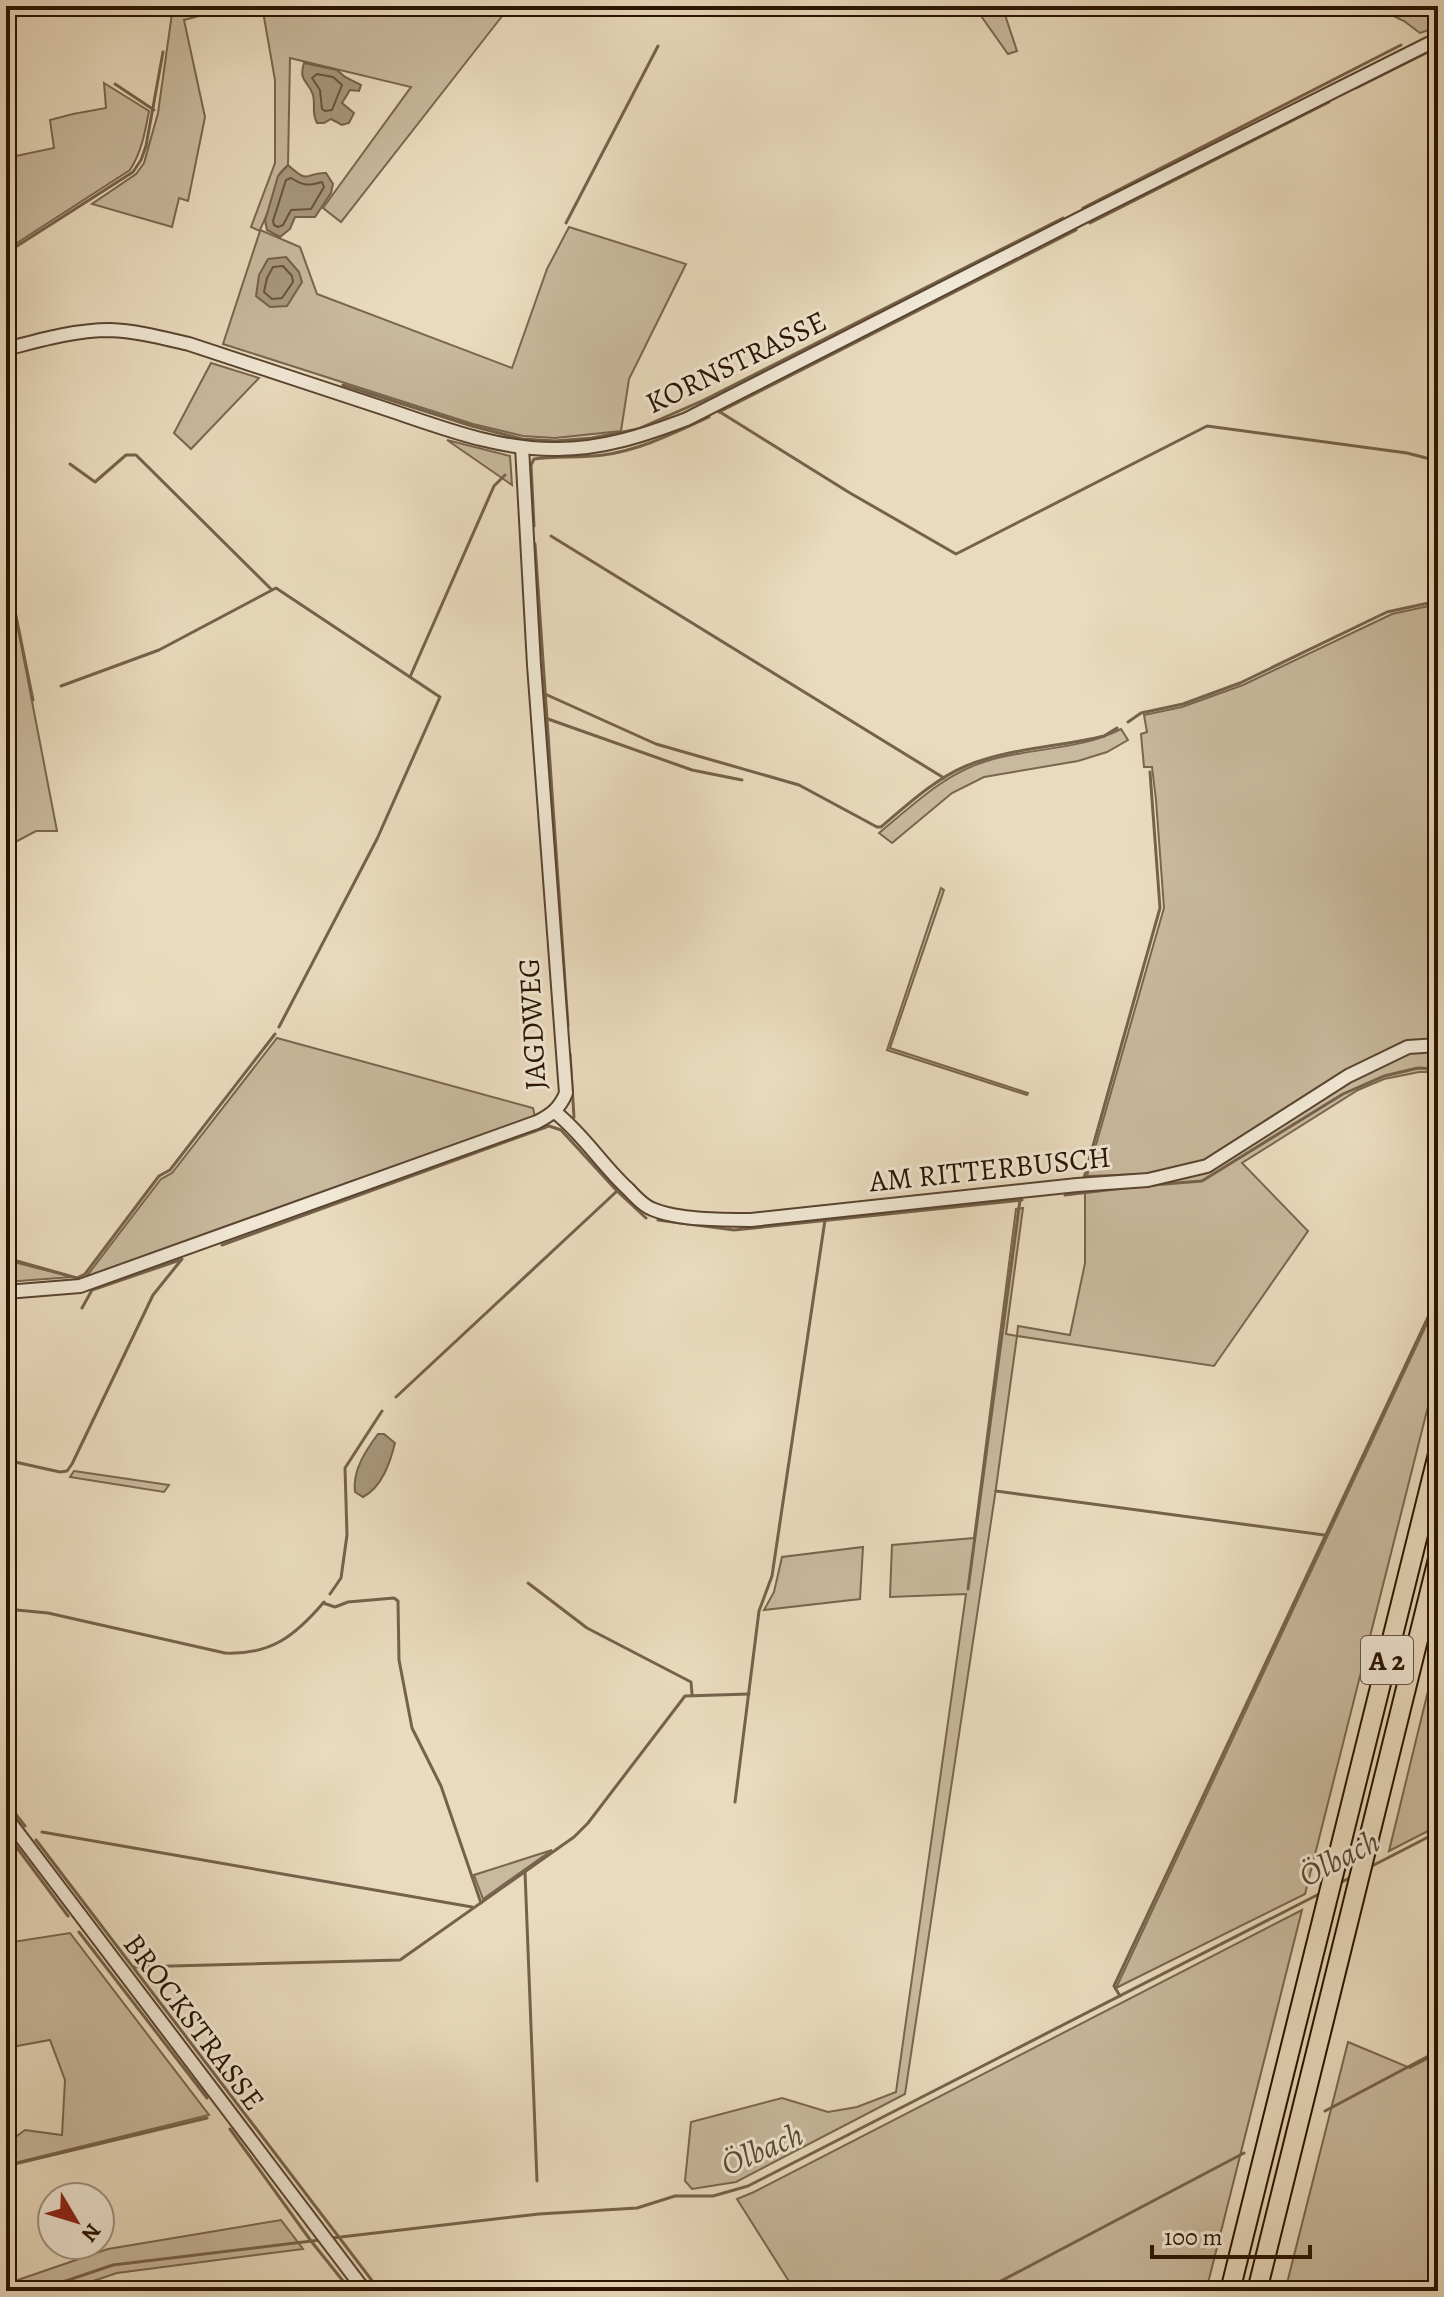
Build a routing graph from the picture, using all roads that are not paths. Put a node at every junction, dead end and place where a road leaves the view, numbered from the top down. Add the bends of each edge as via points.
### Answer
1 (1438, 39) edge
2 (6, 349) edge
3 (522, 447) junction
4 (1438, 1045) edge
5 (555, 1112) junction
6 (6, 1292) edge
7 (1438, 1454) edge
8 (1438, 1559) edge
9 (6, 1817) edge
10 (1240, 2251) junction
11 (1265, 2257) junction
12 (365, 2291) edge
13 (1223, 2291) edge
14 (1230, 2291) edge
15 (1257, 2291) edge
16 (1264, 2291) edge

1 - 3 street, KORNSTRASSE via 687,419 596,447
2 - 3 street, KORNSTRASSE via 74,333 143,334 189,344 470,437
3 - 5 street, JAGDWEG via 566,1093
4 - 5 street, AM RITTERBUSCH via 1408,1047 1348,1076 1207,1166 1148,1180 751,1220 653,1210
5 - 6 street, JAGDWEG via 80,1286
7 - 10 highway, A 2
8 - 11 highway, A 2
9 - 12 street, BROCKSTRASSE
10 - 13 highway
10 - 14 highway, A 2
11 - 15 highway, A 2
11 - 16 highway

